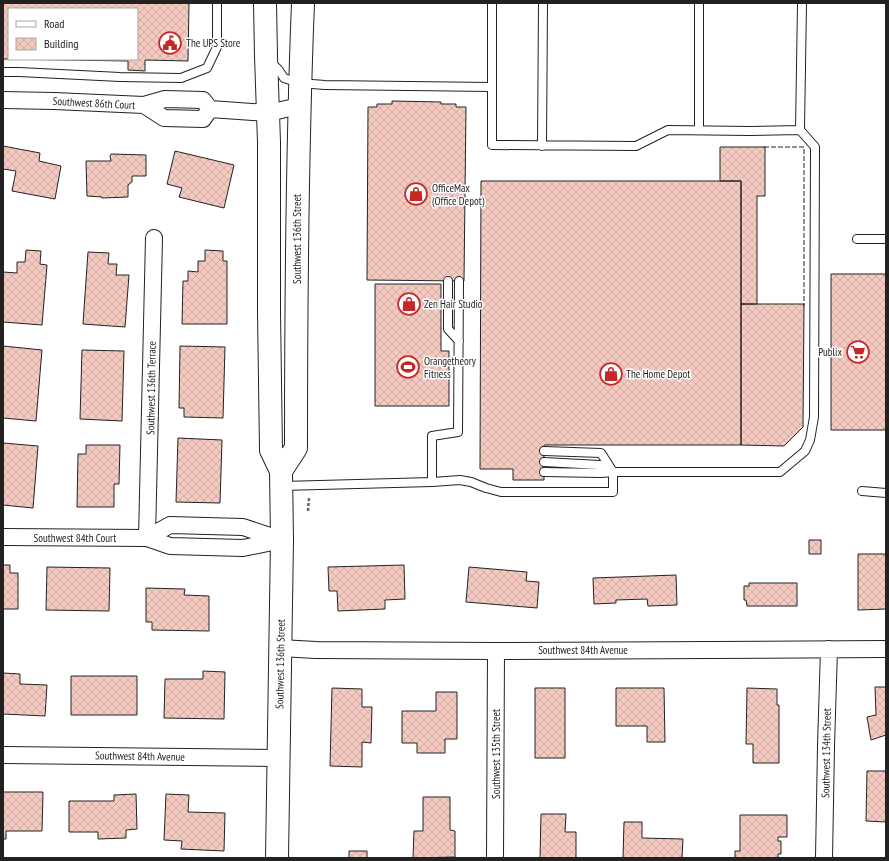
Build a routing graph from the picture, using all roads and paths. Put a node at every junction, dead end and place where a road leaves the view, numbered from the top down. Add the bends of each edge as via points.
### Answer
1 (217, 3) edge
2 (266, 3) edge
3 (303, 3) edge
4 (492, 3) edge
5 (543, 3) edge
6 (699, 3) edge
7 (802, 3) edge
8 (266, 59) junction
9 (3, 72) edge
10 (300, 84) junction
11 (492, 87) junction
12 (3, 100) edge
13 (299, 106) junction
14 (268, 113) junction
15 (699, 130) junction
16 (800, 130) junction
17 (542, 146) junction
18 (154, 238) dead end
19 (856, 239) dead end
20 (886, 239) edge
21 (448, 281) dead end
22 (459, 281) dead end
23 (459, 341) junction
24 (544, 451) dead end
25 (544, 462) dead end
26 (544, 472) dead end
27 (613, 472) junction
28 (281, 478) junction
29 (432, 482) junction
30 (862, 491) dead end
31 (884, 492) edge
32 (3, 537) edge
33 (147, 538) junction
34 (282, 540) junction
35 (280, 648) junction
36 (830, 648) junction
37 (886, 649) edge
38 (496, 651) junction
39 (3, 755) edge
40 (278, 758) junction
41 (277, 858) edge
42 (495, 858) edge
43 (824, 858) edge

1 - 9 lane via 217,47 207,68 181,78 120,78
2 - 8 street, Southwest 136th Street
3 - 10 street, Southwest 136th Street
4 - 11 lane
5 - 17 lane
6 - 15 lane
7 - 16 lane
8 - 10 lane via 284,78
8 - 14 street, Southwest 136th Street
10 - 11 lane
10 - 13 street, Southwest 136th Street
11 - 17 lane via 492,145
12 - 14 street, Southwest 86th Court via 144,105 164,118 203,119 210,109
13 - 14 street
13 - 28 street, Southwest 136th Street via 296,448
14 - 28 street, Southwest 136th Street via 271,450
15 - 16 lane
15 - 17 lane via 668,130 636,146
16 - 27 lane via 815,147 814,417 810,440 805,451 780,472
18 - 33 street, Southwest 136th Terrace
19 - 20 lane
21 - 23 lane via 448,329
22 - 23 lane
23 - 29 lane via 458,432 432,436
24 - 27 lane via 601,453
25 - 27 lane via 600,465
26 - 27 lane
27 - 29 lane via 613,492 502,492 460,480
28 - 29 lane
28 - 34 street, Southwest 136th Street
30 - 31 lane
32 - 33 street, Southwest 84th Court
33 - 34 street, Southwest 84th Court via 170,546 243,548
33 - 34 street, Southwest 84th Court via 170,525 243,527
34 - 35 street, Southwest 136th Street
35 - 38 street, Southwest 84th Avenue
35 - 40 street, Southwest 136th Street
36 - 37 street, Southwest 84th Avenue
36 - 38 street, Southwest 84th Avenue
36 - 43 street, Southwest 134th Street
38 - 42 street, Southwest 135th Street
39 - 40 street, Southwest 84th Avenue
40 - 41 street, Southwest 136th Street

